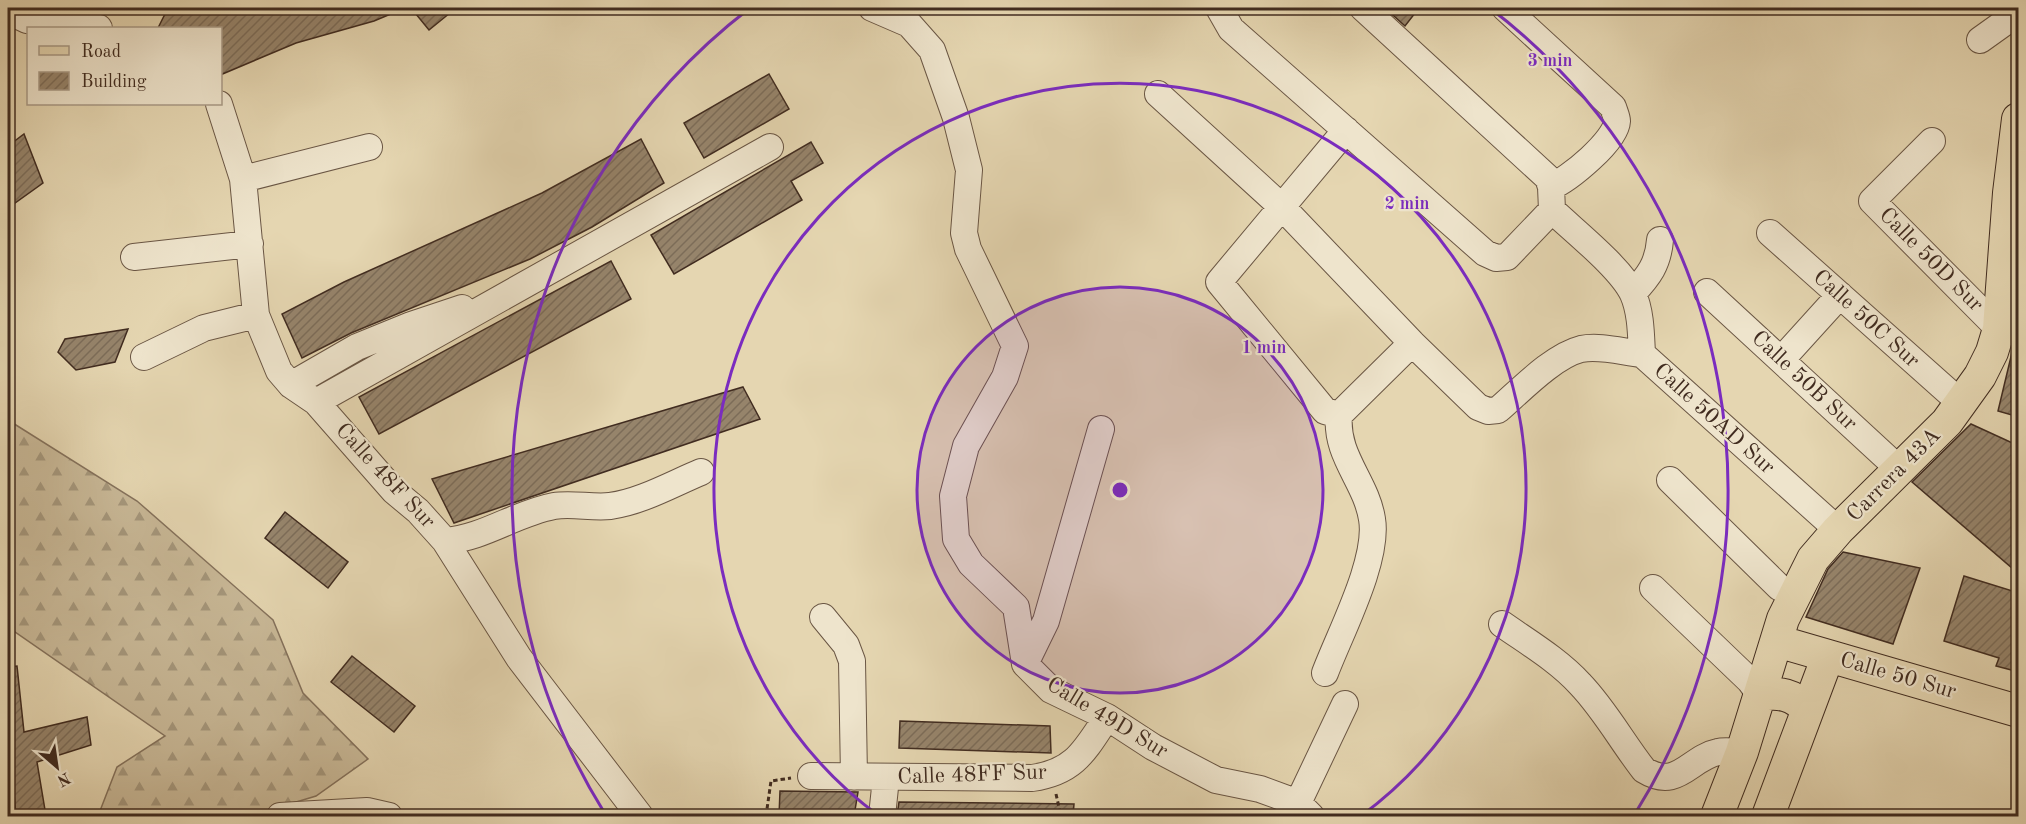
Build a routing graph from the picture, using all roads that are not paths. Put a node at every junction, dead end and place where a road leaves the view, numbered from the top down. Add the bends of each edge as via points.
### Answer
1 (872, 8) edge
2 (1220, 8) edge
3 (1505, 8) edge
4 (8, 11) edge
5 (2014, 12) edge
6 (1379, 13) edge
7 (90, 27) edge
8 (1980, 40) dead end
9 (1158, 94) dead end
10 (219, 105) edge
11 (2019, 119) edge
12 (1346, 130) junction
13 (1932, 141) dead end
14 (369, 147) dead end
15 (770, 147) dead end
16 (243, 179) junction
17 (2014, 186) edge
18 (1552, 198) junction
19 (1283, 208) junction
20 (1770, 233) dead end
21 (1660, 240) dead end
22 (250, 244) junction
23 (134, 257) dead end
24 (519, 289) junction
25 (1707, 292) dead end
26 (1633, 293) junction
27 (1840, 295) junction
28 (256, 315) junction
29 (1999, 329) junction
30 (1412, 343) junction
31 (1642, 354) junction
32 (144, 357) dead end
33 (1781, 360) junction
34 (291, 385) junction
35 (316, 402) junction
36 (1962, 404) junction
37 (1339, 415) junction
38 (1101, 429) dead end
39 (1900, 470) junction
40 (700, 472) dead end
41 (1670, 480) dead end
42 (1838, 530) junction
43 (445, 541) junction
44 (1653, 588) dead end
45 (1795, 595) junction
46 (823, 617) dead end
47 (1502, 624) dead end
48 (1777, 641) junction
49 (1828, 656) junction
50 (1025, 663) junction
51 (1325, 673) dead end
52 (1760, 694) junction
53 (1345, 704) dead end
54 (1807, 710) junction
55 (2019, 711) edge
56 (1107, 717) junction
57 (1742, 752) junction
58 (811, 776) road end
59 (854, 777) junction
60 (886, 778) junction
61 (1305, 810) edge
62 (279, 816) edge
63 (389, 816) edge
64 (640, 816) edge
65 (882, 816) edge
66 (1717, 816) edge
67 (1768, 816) edge

1 - 50 street, Calle 49D Sur via 909,24 933,50 969,170 964,233 968,249 1015,346 1005,377 966,446 953,496 956,539 971,564 1016,607
2 - 12 street via 1231,29
3 - 18 street via 1613,107 1617,121 1611,138
4 - 7 street via 27,20
5 - 8 street
6 - 18 street, Calle 50AD Sur via 1548,178
9 - 19 street
10 - 16 street, Calle 48F Sur
11 - 17 main road, Carrera 43A
12 - 18 street via 1485,253 1496,258 1507,257
12 - 19 street
13 - 29 street, Calle 50D Sur via 1872,201
14 - 16 street
15 - 24 street
16 - 22 street, Calle 48F Sur
17 - 29 main road, Carrera 43A
18 - 26 street, Calle 50AD Sur
19 - 30 street
19 - 37 street via 1219,282 1325,411
20 - 27 street, Calle 50C Sur
21 - 26 street via 1659,258
22 - 23 street
22 - 28 street, Calle 48F Sur
24 - 34 street via 367,343
24 - 35 street
25 - 33 street, Calle 50B Sur
26 - 31 street, Calle 50AD Sur
27 - 33 street
27 - 36 street, Calle 50C Sur
28 - 32 street via 204,328
28 - 34 street, Calle 48F Sur via 279,371
29 - 36 main road, Carrera 43A via 1992,352
30 - 31 street via 1478,407 1488,411 1498,410 1558,359 1581,349
30 - 37 street
31 - 42 street, Calle 50AD Sur
33 - 39 street, Calle 50B Sur
34 - 35 street, Calle 48F Sur
35 - 43 street, Calle 48F Sur
36 - 39 main road, Carrera 43A
37 - 51 street via 1337,432 1372,518 1373,542
38 - 50 street via 1046,621
39 - 42 main road, Carrera 43A
40 - 43 street via 610,506 555,506 510,519 467,539
41 - 45 street via 1779,587
42 - 45 main road, Carrera 43A via 1814,559
43 - 64 street, Calle 48F Sur via 519,658
44 - 52 street
45 - 48 main road, Carrera 43A
46 - 59 street via 846,645 852,661
47 - 57 street via 1579,682 1650,774 1672,777 1719,752
48 - 49 main road, Calle 50 Sur
48 - 52 main road, Carrera 43A
49 - 54 main road
49 - 55 main road, Calle 50 Sur
50 - 56 street, Calle 49D Sur via 1051,690
52 - 54 main road via 1792,697
52 - 57 main road, Carrera 43A
53 - 61 street
54 - 67 main road
56 - 60 street, Calle 48FF Sur via 1084,752 1053,775
56 - 61 street, Calle 49D Sur via 1216,780 1260,789
57 - 66 main road, Carrera 43A
58 - 59 street, Calle 48FF Sur
59 - 60 street, Calle 48FF Sur
60 - 65 street
62 - 63 street via 367,811

